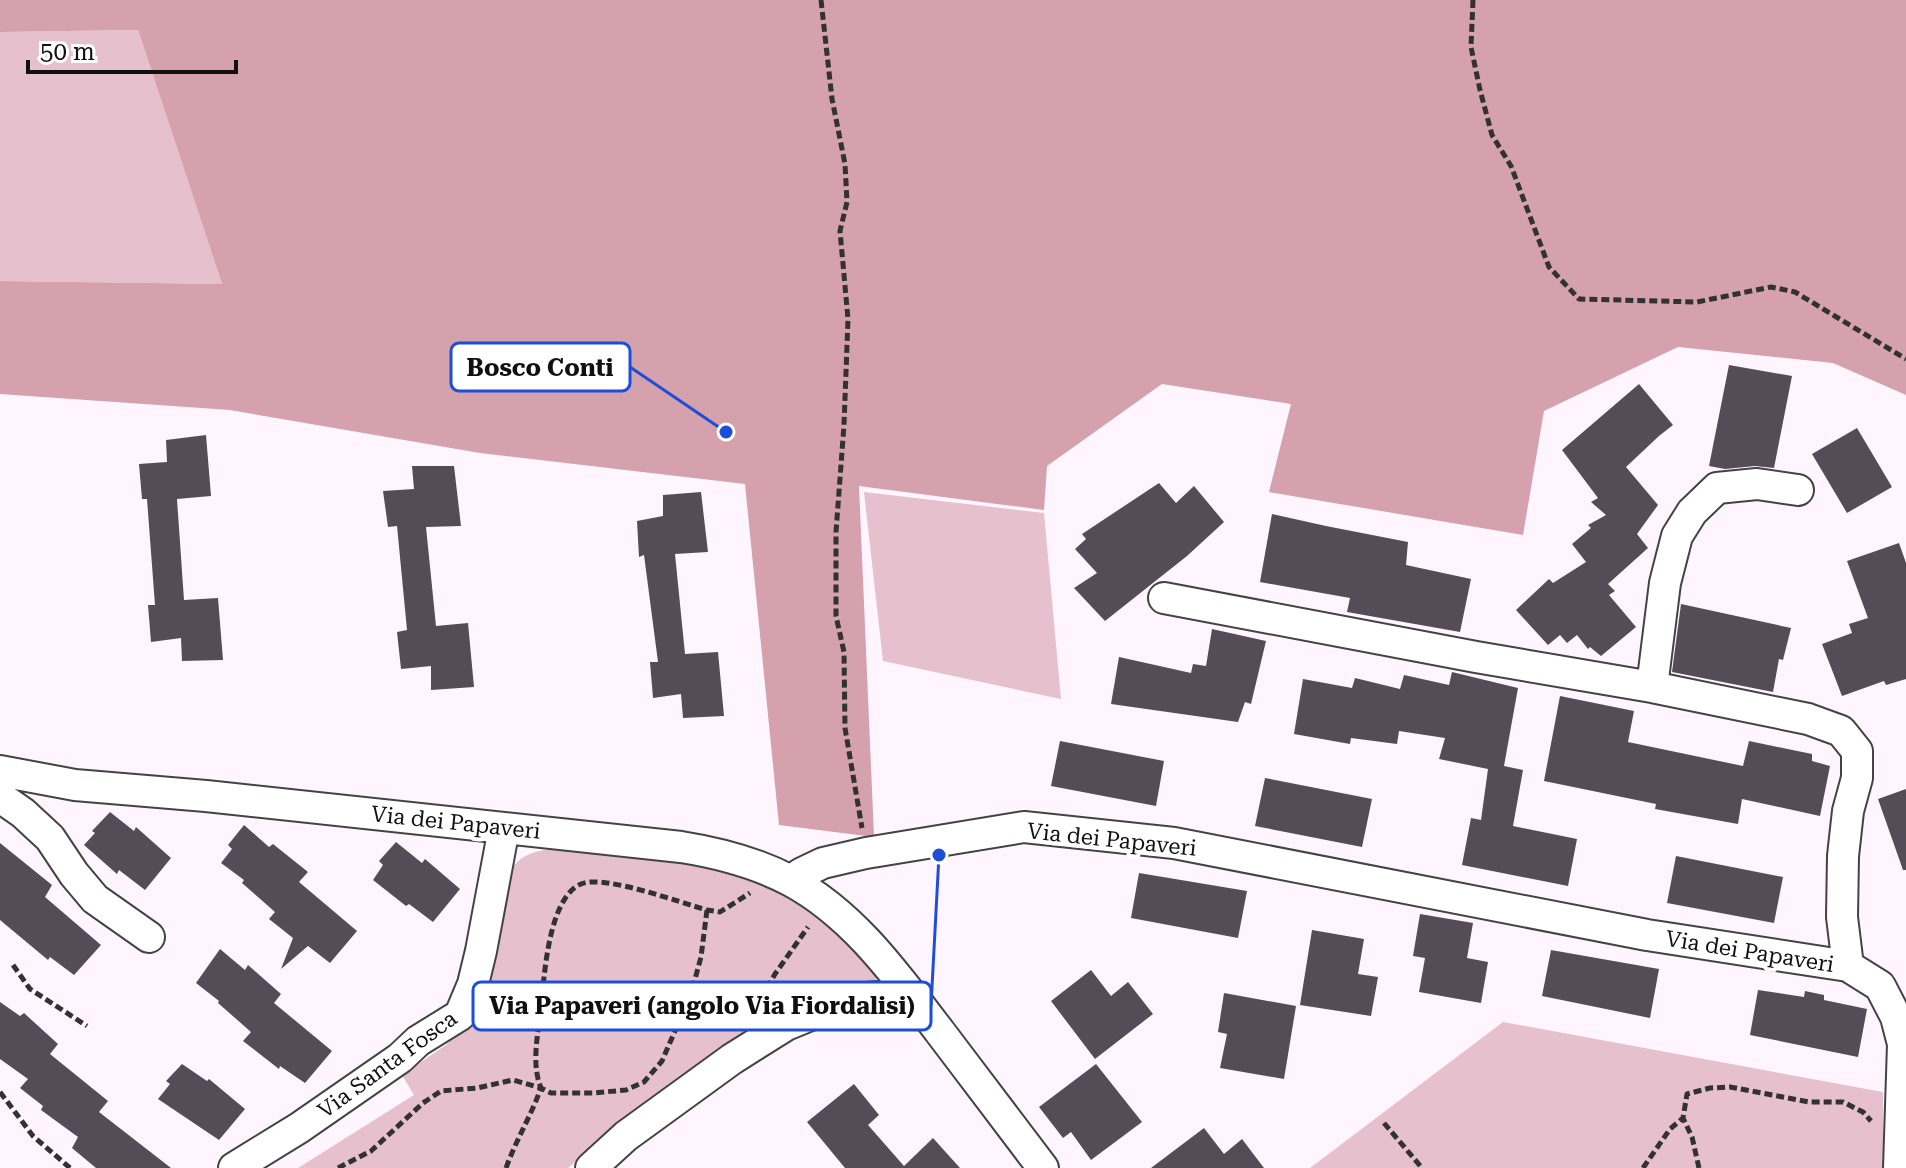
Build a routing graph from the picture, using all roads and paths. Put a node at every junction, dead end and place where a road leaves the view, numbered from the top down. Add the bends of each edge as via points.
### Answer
1 (821, 0) edge
2 (1473, 0) edge
3 (1906, 359) edge
4 (1798, 490) dead end
5 (1164, 598) dead end
6 (1652, 687) junction
7 (0, 771) edge
8 (0, 797) edge
9 (504, 828) junction
10 (866, 853) junction
11 (780, 876) junction
12 (825, 903) junction
13 (707, 910) junction
14 (149, 937) dead end
15 (13, 965) dead end
16 (1848, 966) junction
17 (910, 994) junction
18 (753, 1012) dead end
19 (87, 1026) dead end
20 (541, 1088) junction
21 (0, 1092) edge
22 (1683, 1118) junction
23 (1384, 1123) dead end
24 (1900, 1133) junction
25 (70, 1168) edge
26 (234, 1168) edge
27 (338, 1168) edge
28 (506, 1168) edge
29 (591, 1168) edge
30 (1043, 1168) edge
31 (1422, 1168) edge
32 (1643, 1168) edge
33 (1699, 1168) edge
34 (1899, 1168) edge

1 - 10 path via 847,202 840,231 848,319 836,616 844,652 845,728
2 - 3 path via 1471,47 1492,135 1511,166 1549,267 1579,299 1697,302 1771,287 1795,292
4 - 6 street via 1757,484 1717,488 1692,512 1677,536 1665,583
5 - 6 street, Via dei Papaveri
6 - 16 street, Via dei Papaveri via 1808,719 1841,731 1857,751 1843,856
7 - 9 street, Via dei Papaveri via 75,785
8 - 14 street via 50,838 95,899
9 - 11 street, Via dei Papaveri via 715,853
9 - 26 street, Via Santa Fosca via 479,962 460,1015
10 - 11 street, Via dei Papaveri
10 - 16 street, Via dei Papaveri via 1024,827 1130,837 1647,935
11 - 12 street
11 - 13 path via 720,912
12 - 17 street via 856,930
12 - 18 path
13 - 20 path via 691,994 662,1061 644,1082 626,1090 593,1093 551,1093
13 - 20 path via 598,881 570,891 546,955 537,1048
15 - 19 path via 30,989
16 - 24 street, Via dei Papaveri via 1880,986 1896,1017 1903,1044
17 - 29 street via 867,998 786,1025 626,1136
17 - 30 street
20 - 27 path via 513,1080 441,1091 371,1151
20 - 28 path
21 - 25 path via 33,1136
22 - 24 path via 1687,1094 1730,1087 1809,1102 1843,1102 1880,1129
22 - 32 path
22 - 33 path
23 - 31 path
24 - 34 street, Via dei Papaveri

